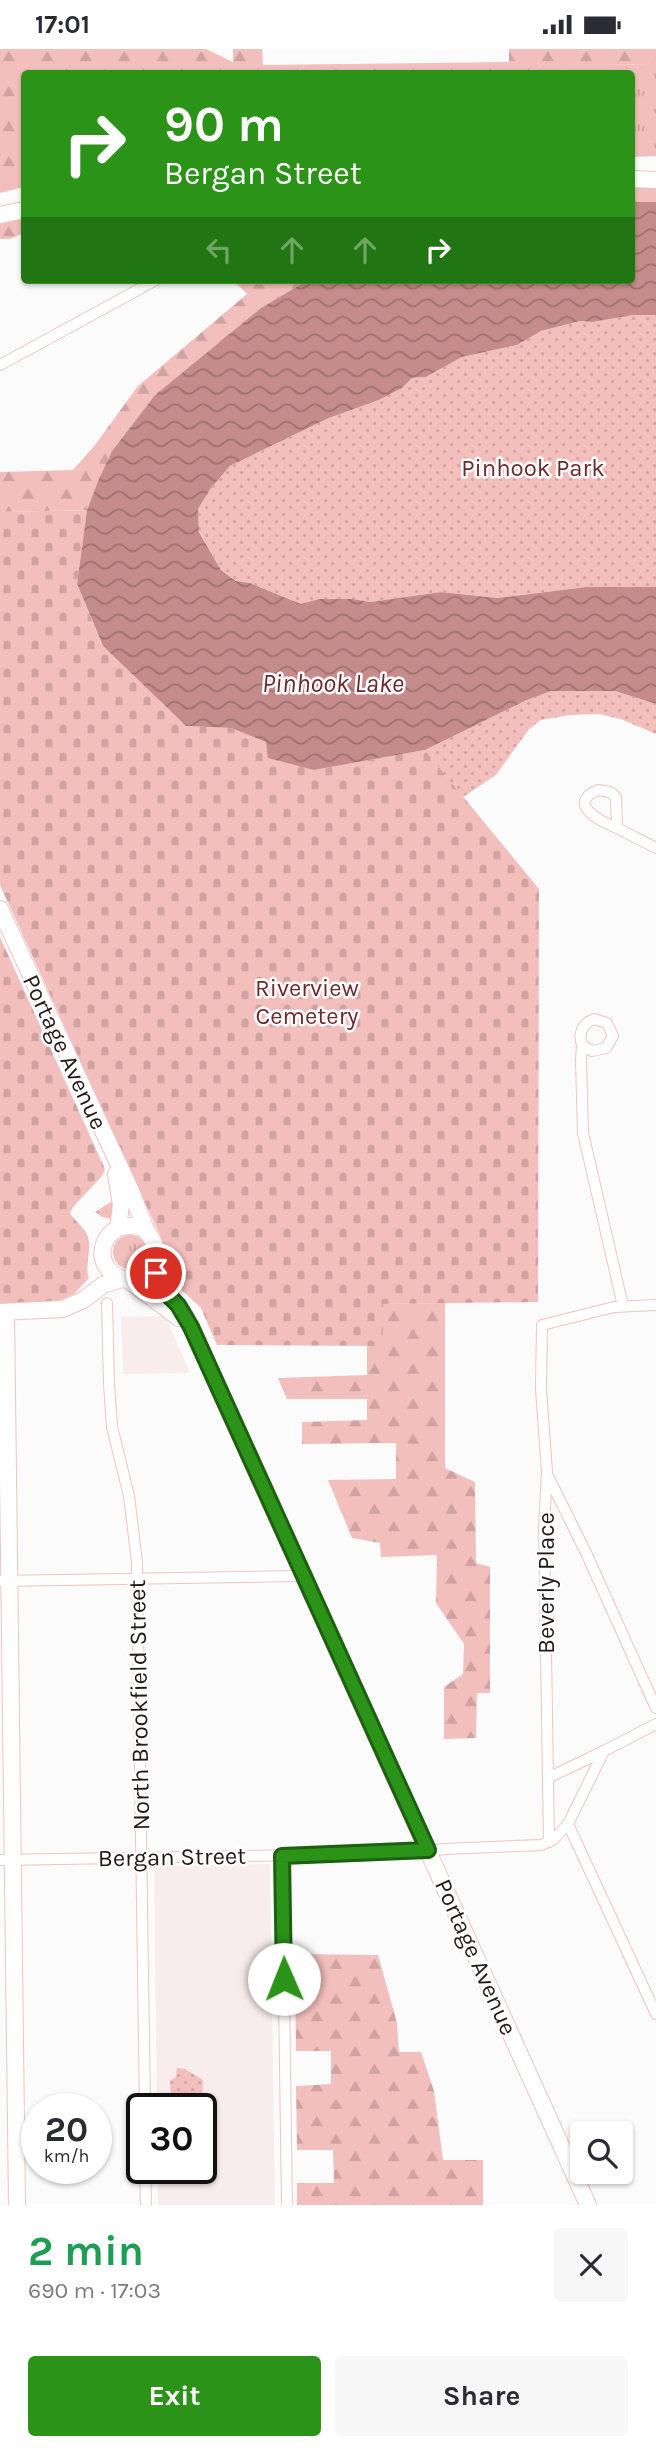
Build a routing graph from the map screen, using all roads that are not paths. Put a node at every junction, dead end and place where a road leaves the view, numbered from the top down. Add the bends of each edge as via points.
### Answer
1 (635, 179) edge
2 (656, 180) edge
3 (21, 211) edge
4 (0, 215) edge
5 (149, 284) edge
6 (0, 365) edge
7 (617, 828) dead end
8 (656, 848) edge
9 (0, 909) edge
10 (582, 1045) dead end
11 (113, 1158) junction
12 (118, 1228) junction
13 (146, 1230) junction
14 (103, 1259) junction
15 (155, 1265) junction
16 (125, 1280) junction
17 (107, 1303) dead end
18 (656, 1305) edge
19 (623, 1306) junction
20 (40, 1310) junction
21 (3, 1312) edge
22 (191, 1327) junction
23 (547, 1472) junction
24 (303, 1576) junction
25 (137, 1579) junction
26 (4, 1581) edge
27 (656, 1708) edge
28 (656, 1724) edge
29 (604, 1751) junction
30 (548, 1778) junction
31 (568, 1824) junction
32 (549, 1842) junction
33 (428, 1850) junction
34 (282, 1856) junction
35 (142, 1857) junction
36 (6, 1859) edge
37 (656, 2014) edge
38 (145, 2093) edge
39 (145, 2184) edge
40 (17, 2205) edge
41 (146, 2205) edge
42 (286, 2205) edge
43 (588, 2205) edge

1 - 2 main road
3 - 4 main road
5 - 6 street
7 - 8 street
9 - 11 main road, Portage Avenue
10 - 19 street via 583,1133
11 - 12 main road, Portage Avenue via 121,1205
11 - 13 main road, Portage Avenue
12 - 13 main road
12 - 14 main road via 105,1241
13 - 15 main road via 156,1249
14 - 16 main road via 110,1272
14 - 20 main road via 94,1278 76,1297
15 - 16 main road via 146,1274
15 - 22 main road, Portage Avenue via 159,1284
16 - 20 main road via 103,1285 63,1309
16 - 22 main road, Portage Avenue
17 - 25 street, North Brookfield Street via 111,1414 131,1507
18 - 19 street
19 - 23 street, Beverly Place via 542,1325
20 - 21 main road
21 - 26 main road
22 - 24 main road, Portage Avenue
23 - 27 street
23 - 30 street, Beverly Place
24 - 25 street
24 - 33 main road, Portage Avenue
25 - 26 street
25 - 35 street, North Brookfield Street
26 - 36 main road
28 - 29 street
29 - 30 street
29 - 31 street
30 - 32 street, Beverly Place
31 - 32 street
31 - 37 street
32 - 33 street, Bergan Street via 534,1847
33 - 34 street, Bergan Street
33 - 43 main road, Portage Avenue
34 - 35 street, Bergan Street
34 - 42 street
35 - 36 street, Bergan Street
35 - 38 street, North Brookfield Street
36 - 40 main road
39 - 41 street

